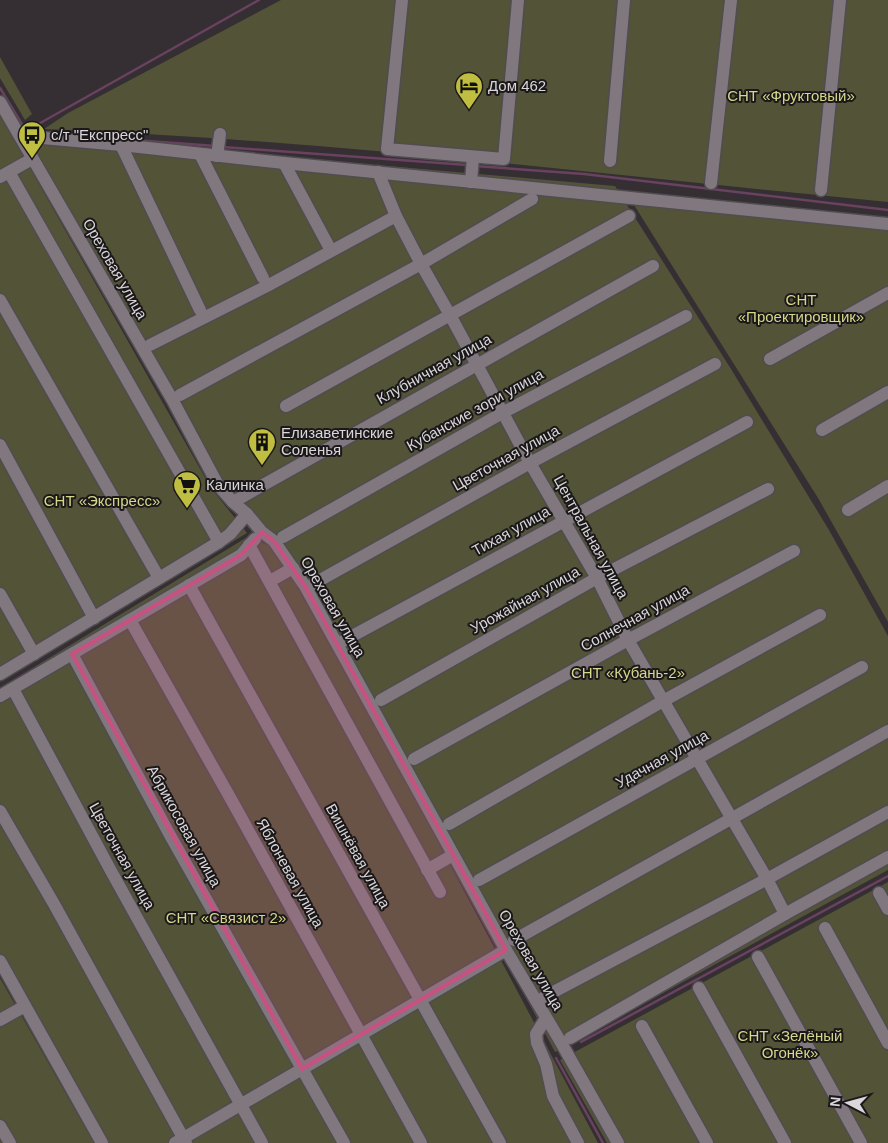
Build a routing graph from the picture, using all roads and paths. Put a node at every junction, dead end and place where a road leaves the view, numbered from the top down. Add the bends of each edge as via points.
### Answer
1 (402, 0) edge
2 (518, 0) edge
3 (624, 0) edge
4 (730, 0) edge
5 (840, 0) edge
6 (0, 102) edge
7 (20, 136) junction
8 (121, 145) junction
9 (200, 154) junction
10 (32, 159) junction
11 (610, 161) dead end
12 (284, 163) junction
13 (472, 167) junction
14 (378, 172) junction
15 (4, 174) edge
16 (711, 183) dead end
17 (821, 190) dead end
18 (532, 200) dead end
19 (396, 216) junction
20 (629, 216) dead end
21 (888, 224) edge
22 (328, 245) dead end
23 (421, 264) junction
24 (653, 266) dead end
25 (263, 278) dead end
26 (888, 294) edge
27 (0, 300) edge
28 (200, 310) dead end
29 (450, 314) junction
30 (686, 316) dead end
31 (150, 345) dead end
32 (770, 359) dead end
33 (476, 364) junction
34 (715, 364) dead end
35 (888, 392) edge
36 (180, 395) dead end
37 (286, 406) dead end
38 (504, 412) junction
39 (747, 422) dead end
40 (822, 430) dead end
41 (0, 445) edge
42 (530, 463) junction
43 (888, 486) edge
44 (768, 489) dead end
45 (233, 502) junction
46 (848, 510) dead end
47 (247, 514) junction
48 (565, 520) junction
49 (262, 532) junction
50 (283, 537) dead end
51 (219, 542) junction
52 (249, 545) junction
53 (794, 551) dead end
54 (293, 568) junction
55 (159, 578) junction
56 (597, 578) junction
57 (270, 581) junction
58 (314, 584) dead end
59 (189, 585) junction
60 (0, 594) edge
61 (820, 615) dead end
62 (94, 618) junction
63 (130, 620) junction
64 (628, 640) junction
65 (343, 641) dead end
66 (34, 654) junction
67 (72, 654) junction
68 (862, 667) dead end
69 (0, 674) edge
70 (13, 688) junction
71 (0, 696) edge
72 (380, 700) dead end
73 (663, 701) junction
74 (888, 731) edge
75 (696, 758) junction
76 (414, 759) dead end
77 (0, 811) edge
78 (888, 812) edge
79 (730, 818) junction
80 (449, 824) dead end
81 (453, 855) junction
82 (888, 857) edge
83 (427, 870) junction
84 (767, 879) junction
85 (479, 880) dead end
86 (440, 892) dead end
87 (879, 893) dead end
88 (888, 909) edge
89 (785, 914) junction
90 (825, 928) dead end
91 (510, 945) junction
92 (758, 957) dead end
93 (0, 960) edge
94 (698, 988) dead end
95 (544, 997) dead end
96 (420, 1000) junction
97 (25, 1006) junction
98 (546, 1018) junction
99 (0, 1020) edge
100 (642, 1026) dead end
101 (360, 1034) junction
102 (570, 1038) dead end
103 (888, 1043) edge
104 (302, 1069) junction
105 (241, 1105) junction
106 (0, 1126) edge
107 (181, 1141) edge
108 (576, 1142) edge
109 (10, 1143) edge
110 (102, 1143) edge
111 (262, 1143) edge
112 (344, 1143) edge
113 (421, 1143) edge
114 (500, 1143) edge
115 (618, 1143) edge
116 (708, 1143) edge
117 (785, 1143) edge
118 (862, 1143) edge

1 - 13 street via 387,149
2 - 13 street via 504,159
3 - 11 street
4 - 16 street
5 - 17 street
6 - 7 street, Ореховая улица
7 - 8 street
7 - 10 street, Ореховая улица
8 - 9 street
8 - 28 street
9 - 12 street via 218,145
9 - 25 street
10 - 15 street
10 - 45 street, Ореховая улица via 172,399 218,485
12 - 14 street
12 - 22 street
13 - 14 street
13 - 21 street
14 - 19 street, Центральная улица
15 - 51 street
18 - 23 street
19 - 23 street, Центральная улица
19 - 31 street
20 - 29 street
23 - 29 street, Центральная улица
23 - 36 street
24 - 33 street, Клубничная улица
26 - 32 street
27 - 55 street
29 - 33 street, Центральная улица
29 - 37 street
30 - 38 street, Кубанские зори улица
33 - 38 street, Центральная улица
33 - 45 street, Клубничная улица
34 - 42 street, Цветочная улица
35 - 40 street
38 - 42 street, Центральная улица
38 - 50 street, Кубанские зори улица
39 - 48 street, Тихая улица
41 - 62 street
42 - 48 street, Центральная улица
42 - 58 street, Цветочная улица
43 - 46 street
44 - 56 street, Урожайная улица
45 - 47 street, Ореховая улица
47 - 49 street, Ореховая улица
47 - 51 street
48 - 56 street, Центральная улица
48 - 65 street, Тихая улица
49 - 52 street
49 - 54 street, Ореховая улица via 274,541
51 - 55 street
52 - 57 street
52 - 59 street via 241,555
53 - 64 street, Солнечная улица
54 - 57 street
54 - 81 street, Ореховая улица
55 - 62 street
56 - 64 street, Центральная улица
56 - 72 street, Урожайная улица
57 - 83 street
59 - 63 street
59 - 96 street, Вишнёвая улица
60 - 66 street
61 - 73 street
62 - 66 street
63 - 67 street
63 - 101 street, Яблоневая улица
64 - 73 street, Центральная улица
64 - 76 street, Солнечная улица
66 - 69 street
67 - 70 street
67 - 104 street, Абрикосовая улица
68 - 75 street, Удачная улица
70 - 71 street
70 - 105 street, Цветочная улица
73 - 75 street, Центральная улица
73 - 80 street
74 - 79 street
75 - 79 street, Центральная улица
75 - 85 street, Удачная улица
77 - 107 street via 54,904
78 - 84 street
79 - 84 street, Центральная улица
79 - 91 street
81 - 83 street
81 - 91 street, Ореховая улица
82 - 89 street
83 - 86 street
84 - 89 street, Центральная улица
84 - 95 street
87 - 88 street
89 - 102 street
90 - 103 street
91 - 96 street
91 - 98 street, Ореховая улица
92 - 118 street
93 - 97 street
94 - 117 street
96 - 101 street
96 - 114 street, Вишнёвая улица
97 - 99 street
97 - 110 street
98 - 108 street via 536,1034 537,1043 546,1064 553,1096
98 - 115 street, Ореховая улица
100 - 116 street
101 - 104 street
101 - 113 street, Яблоневая улица
104 - 105 street
104 - 112 street, Абрикосовая улица
105 - 107 street
105 - 111 street, Цветочная улица
106 - 109 street

